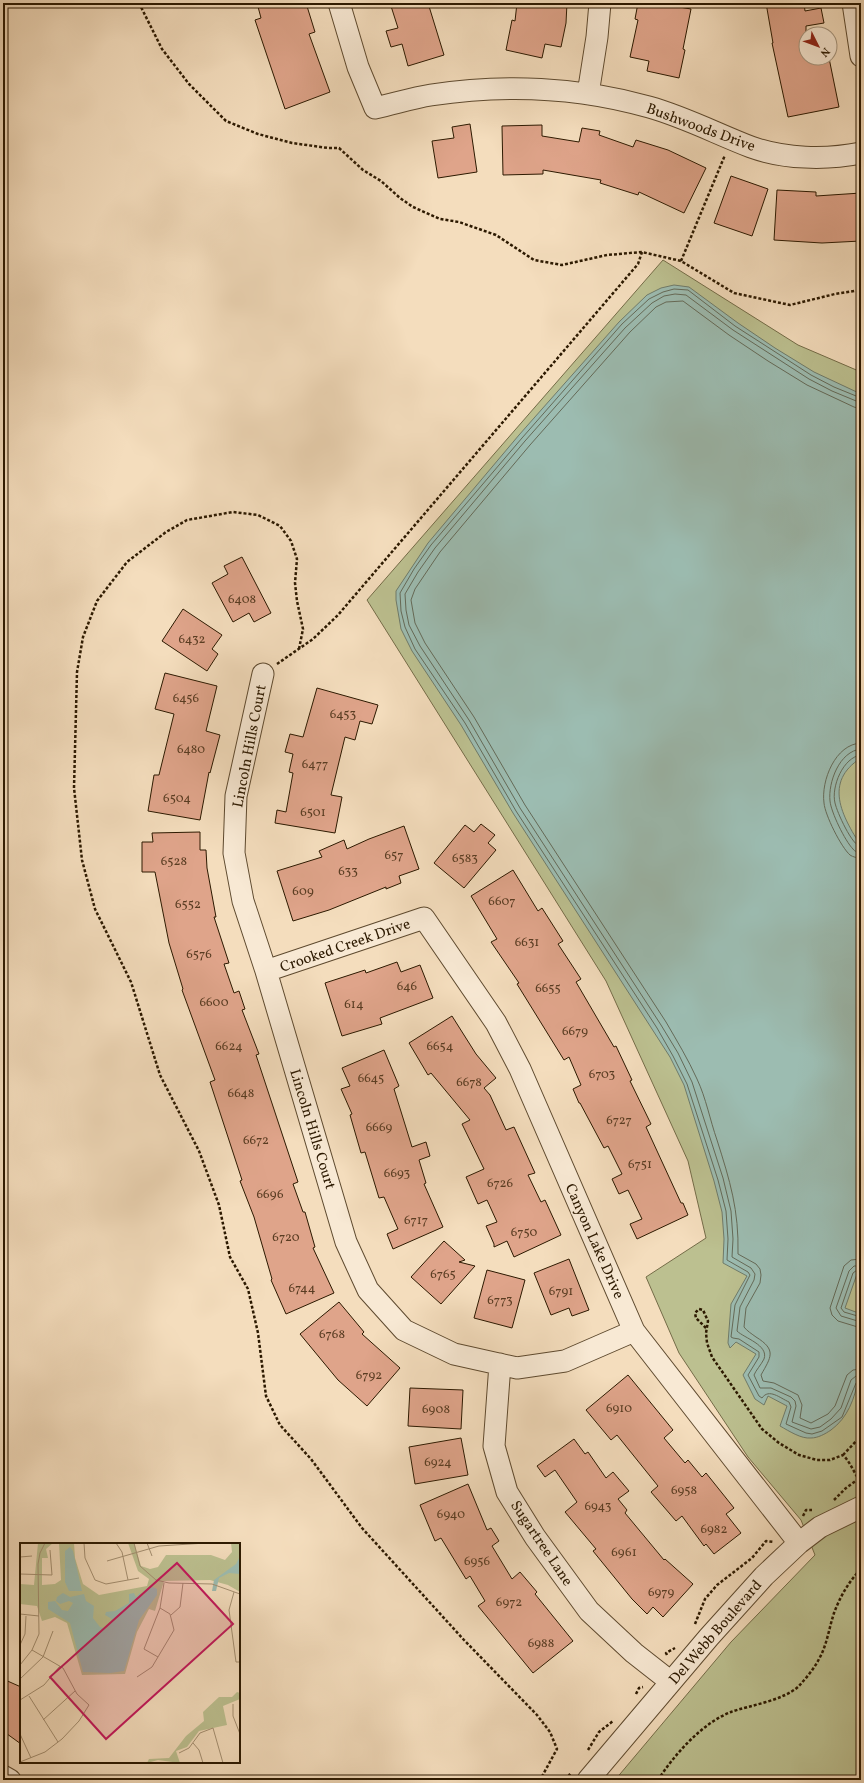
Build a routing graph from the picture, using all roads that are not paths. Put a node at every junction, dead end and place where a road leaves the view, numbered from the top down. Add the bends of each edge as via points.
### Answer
1 (339, 3) edge
2 (600, 3) edge
3 (853, 3) edge
4 (861, 56) edge
5 (588, 94) junction
6 (861, 153) edge
7 (262, 674) road end
8 (424, 918) joint
9 (266, 972) junction
10 (634, 1331) junction
11 (500, 1364) junction
12 (861, 1507) edge
13 (799, 1543) junction
14 (671, 1682) junction
15 (3, 1776) edge
16 (10, 1780) edge
17 (588, 1780) edge

1 - 5 street, Bushwoods Drive via 358,67 375,108 430,95 498,88
2 - 5 street
3 - 4 street
5 - 6 street, Bushwoods Drive via 648,107 685,119 752,147 783,154 842,157
7 - 9 street, Lincoln Hills Court via 236,796 234,853 243,901
8 - 9 street, Crooked Creek Drive
8 - 10 street, Canyon Lake Drive via 496,1023 517,1063
9 - 11 street, Lincoln Hills Court via 346,1242 368,1290 404,1330 454,1354
10 - 11 street, Lincoln Hills Court via 565,1361 517,1368
10 - 13 street, Canyon Lake Drive
11 - 14 street, Sugartree Lane via 494,1446 507,1492 535,1537 589,1611 624,1645
12 - 13 street, Del Webb Boulevard via 820,1528
13 - 14 street, Del Webb Boulevard via 764,1576
14 - 17 street, Del Webb Boulevard
15 - 16 street

